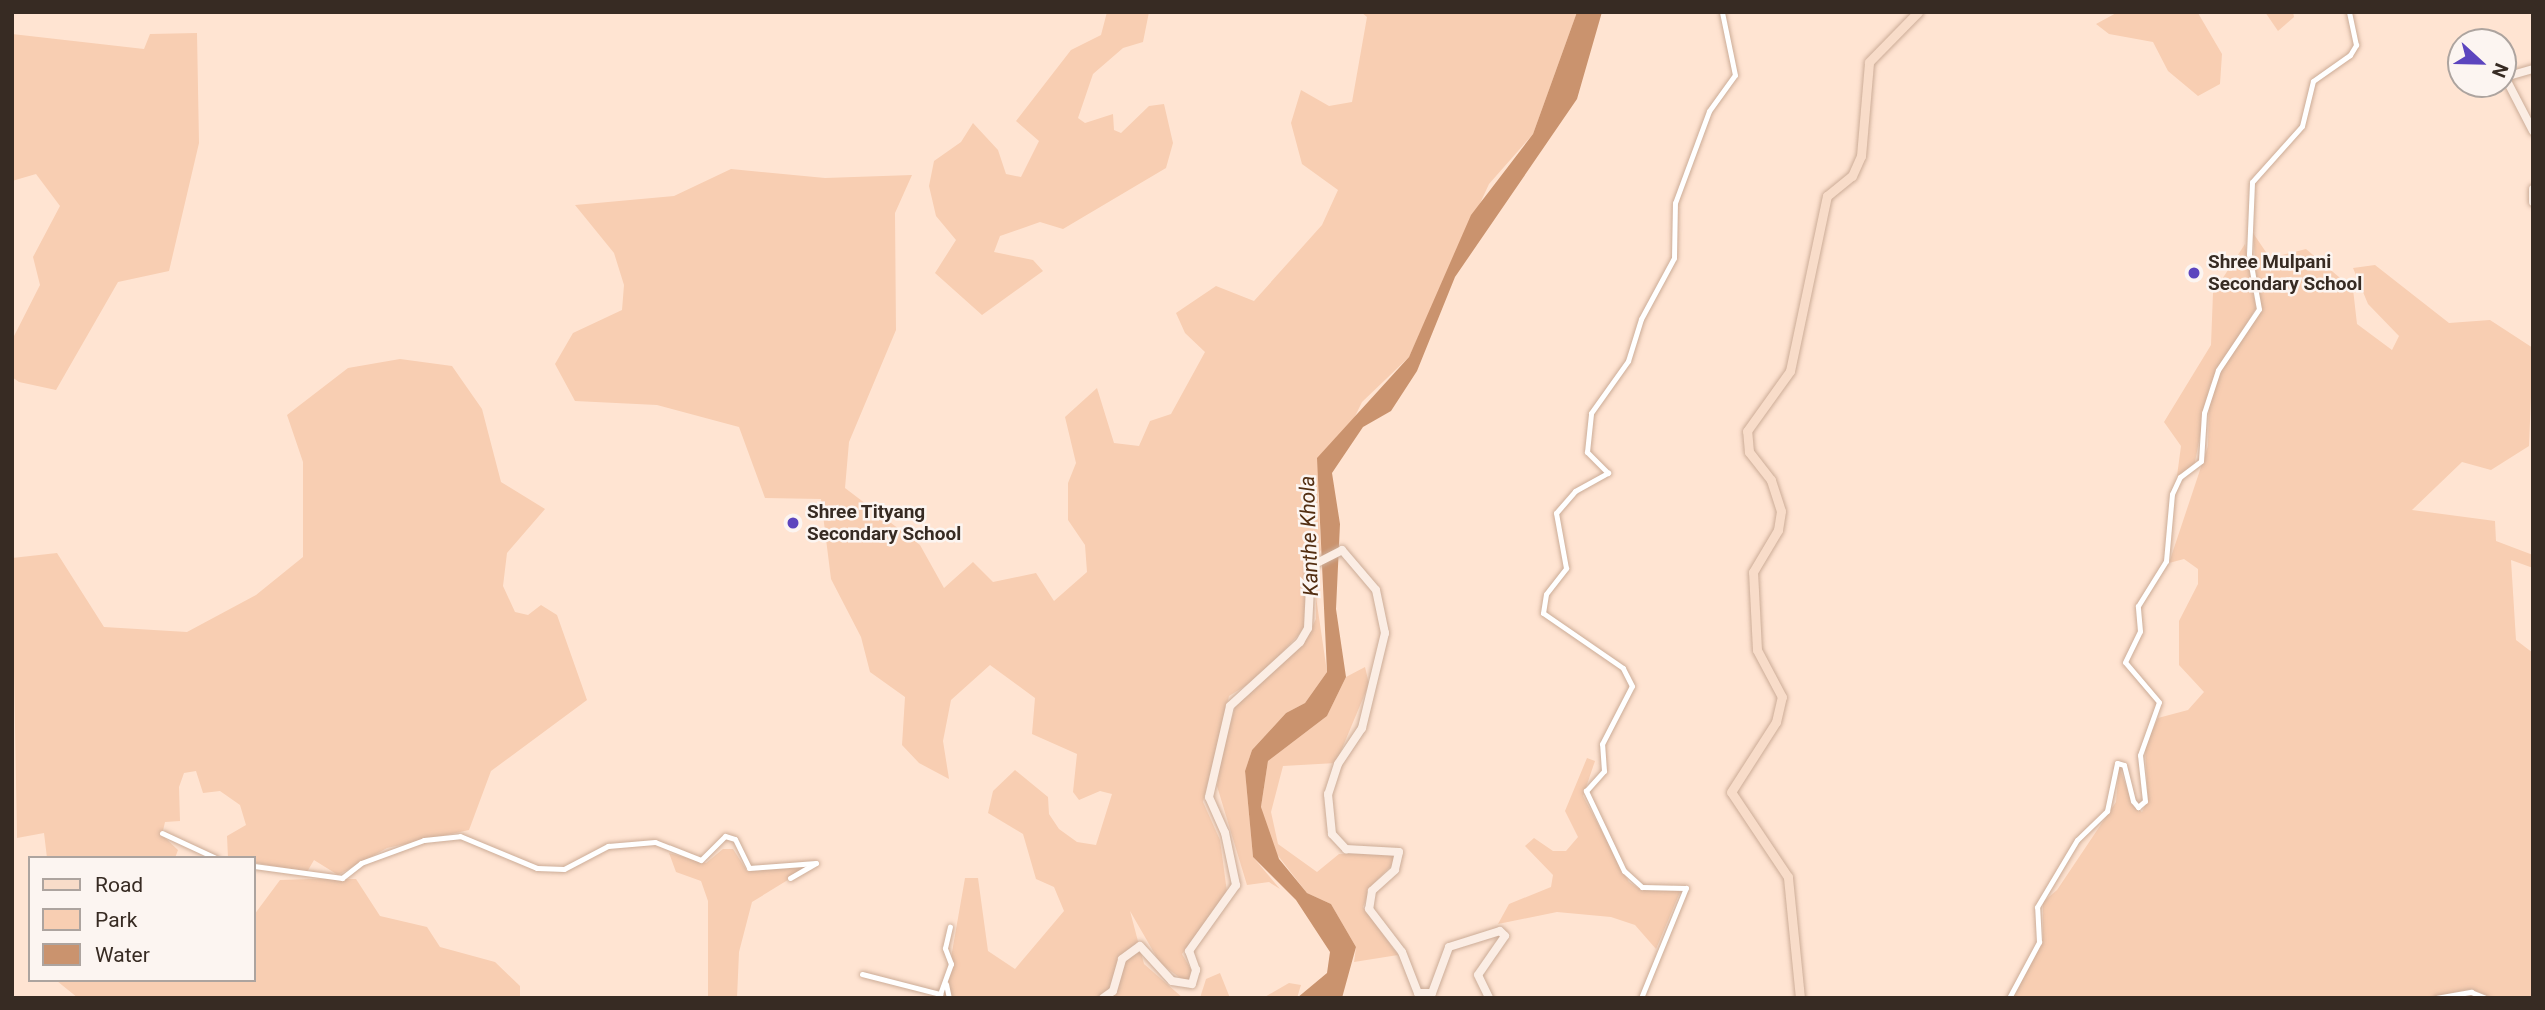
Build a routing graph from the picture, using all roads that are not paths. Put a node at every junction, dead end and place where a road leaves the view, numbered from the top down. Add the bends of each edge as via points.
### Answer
1 (1722, 12) edge
2 (1918, 12) edge
3 (2349, 12) edge
4 (2533, 69) edge
5 (2533, 131) edge
6 (2533, 189) edge
7 (2533, 202) edge
8 (162, 833) dead end
9 (212, 856) edge
10 (256, 866) edge
11 (790, 878) dead end
12 (950, 927) dead end
13 (862, 974) dead end
14 (946, 983) junction
15 (948, 998) edge
16 (1103, 998) edge
17 (1489, 998) edge
18 (1641, 998) edge
19 (1800, 998) edge
20 (2009, 998) edge
21 (2436, 998) edge
22 (2486, 998) edge

1 - 18 street via 1735,75 1709,111 1675,203 1674,258 1641,319 1628,361 1591,413 1587,452 1608,473 1575,491 1556,513 1566,568 1546,594 1543,613 1623,668 1632,686 1602,744 1604,771 1586,791 1624,870 1642,887 1686,888
2 - 19 main road via 1869,62 1861,156 1853,176 1830,188 1827,197 1790,371 1747,431 1749,452 1771,480 1781,511 1778,530 1754,572 1757,650 1782,697 1776,722 1731,792 1788,877
3 - 20 street via 2356,45 2350,55 2313,82 2302,126 2252,182 2249,254 2259,309 2218,370 2204,413 2201,461 2180,477 2172,494 2166,561 2138,606 2140,631 2125,663 2158,702 2140,755 2145,801 2138,807 2124,765 2117,763 2107,811 2077,840 2037,908 2039,942
4 - 5 street via 2505,77
6 - 7 street
8 - 9 street
10 - 11 street via 342,878 361,863 424,841 460,836 537,868 564,869 608,846 655,842 701,860 725,836 735,839 749,868 816,863
12 - 14 street
13 - 14 street via 935,994
14 - 15 street
16 - 17 street via 1112,991 1122,959 1140,946 1172,981 1192,984 1196,970 1189,951 1236,885 1228,842 1209,797 1230,706 1308,628 1311,566 1342,550 1376,590 1385,633 1362,728 1338,764 1328,794 1332,834 1346,849 1399,852 1395,870 1372,891 1368,909 1402,952 1418,993 1432,993 1449,947 1500,931 1505,936 1478,975
21 - 22 street via 2471,992

